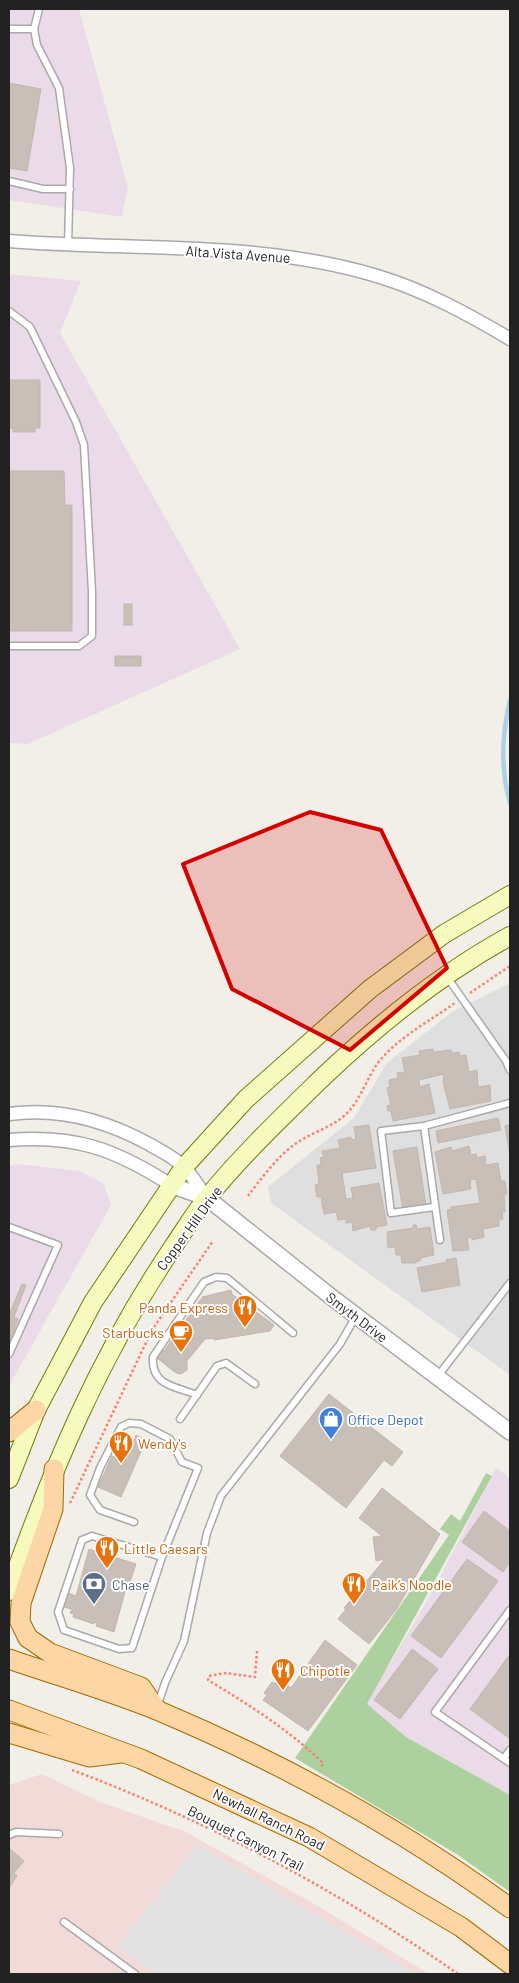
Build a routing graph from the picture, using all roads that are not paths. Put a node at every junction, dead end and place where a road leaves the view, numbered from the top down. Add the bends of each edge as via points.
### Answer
1 (39, 9) edge
2 (9, 29) edge
3 (34, 29) junction
4 (9, 182) edge
5 (70, 189) junction
6 (9, 242) edge
7 (68, 246) junction
8 (9, 312) edge
9 (510, 339) edge
10 (9, 646) edge
11 (510, 895) edge
12 (510, 936) edge
13 (446, 976) junction
14 (508, 1060) edge
15 (510, 1070) edge
16 (510, 1103) edge
17 (9, 1114) edge
18 (424, 1126) junction
19 (9, 1140) edge
20 (184, 1167) junction
21 (171, 1184) junction
22 (206, 1198) junction
23 (434, 1207) junction
24 (9, 1227) edge
25 (440, 1240) dead end
26 (510, 1283) edge
27 (356, 1316) junction
28 (293, 1333) dead end
29 (9, 1354) edge
30 (437, 1377) junction
31 (255, 1384) dead end
32 (197, 1394) junction
33 (36, 1410) junction
34 (180, 1419) dead end
35 (9, 1432) edge
36 (510, 1432) edge
37 (54, 1470) junction
38 (9, 1479) edge
39 (134, 1522) dead end
40 (162, 1557) junction
41 (9, 1590) edge
42 (510, 1610) edge
43 (9, 1659) edge
44 (9, 1710) edge
45 (157, 1710) junction
46 (9, 1733) edge
47 (510, 1750) edge
48 (124, 1752) junction
49 (504, 1758) junction
50 (510, 1763) edge
51 (59, 1834) dead end
52 (9, 1835) edge
53 (510, 1908) edge
54 (64, 1922) dead end
55 (510, 1964) edge
56 (136, 1974) edge

1 - 3 lane
2 - 3 lane
3 - 5 lane via 37,45 58,88
4 - 5 lane via 43,189
5 - 7 lane
6 - 7 street, Alta Vista Avenue
7 - 9 street, Alta Vista Avenue via 278,255 329,265 377,276 431,297
8 - 10 lane via 30,326 84,445 92,636 79,646
11 - 20 main road via 444,934 370,989 246,1099
12 - 13 main road, Copper Hill Drive
13 - 14 lane
13 - 22 main road, Copper Hill Drive via 344,1058 285,1114
14 - 15 lane
16 - 18 lane
17 - 20 street via 50,1112 83,1117 122,1129
18 - 23 lane
18 - 23 lane via 381,1131 391,1213
19 - 21 street via 71,1140 102,1148
20 - 21 main road
20 - 22 street
21 - 22 street, Smyth Drive
21 - 33 main road via 93,1302
22 - 27 street, Smyth Drive
22 - 37 main road, Copper Hill Drive via 122,1330 97,1375
23 - 25 lane
24 - 29 lane via 58,1245
26 - 30 lane
27 - 30 street, Smyth Drive
27 - 45 lane via 340,1344 221,1496 207,1533 184,1641
28 - 32 lane via 227,1278 216,1277 204,1282 152,1363 158,1380
30 - 36 street, Smyth Drive
31 - 32 lane via 226,1363 217,1366
32 - 34 lane
33 - 35 main road
33 - 38 main road
37 - 41 main road, Copper Hill Drive
37 - 45 main road via 53,1509 22,1603 20,1622 28,1638 50,1653 141,1687
39 - 40 lane via 100,1510 90,1496 121,1427 130,1423 141,1424 170,1439 182,1462 198,1468
40 - 40 lane via 132,1648 119,1649 64,1630 58,1612 82,1540 92,1536
42 - 49 lane via 435,1712
43 - 45 main road
44 - 48 main road, Newhall Ranch Road
45 - 53 main road via 330,1792
46 - 48 main road via 90,1757
47 - 49 lane
48 - 55 main road, Newhall Ranch Road via 309,1837 461,1927
49 - 50 lane
51 - 52 lane via 16,1832
54 - 56 lane

